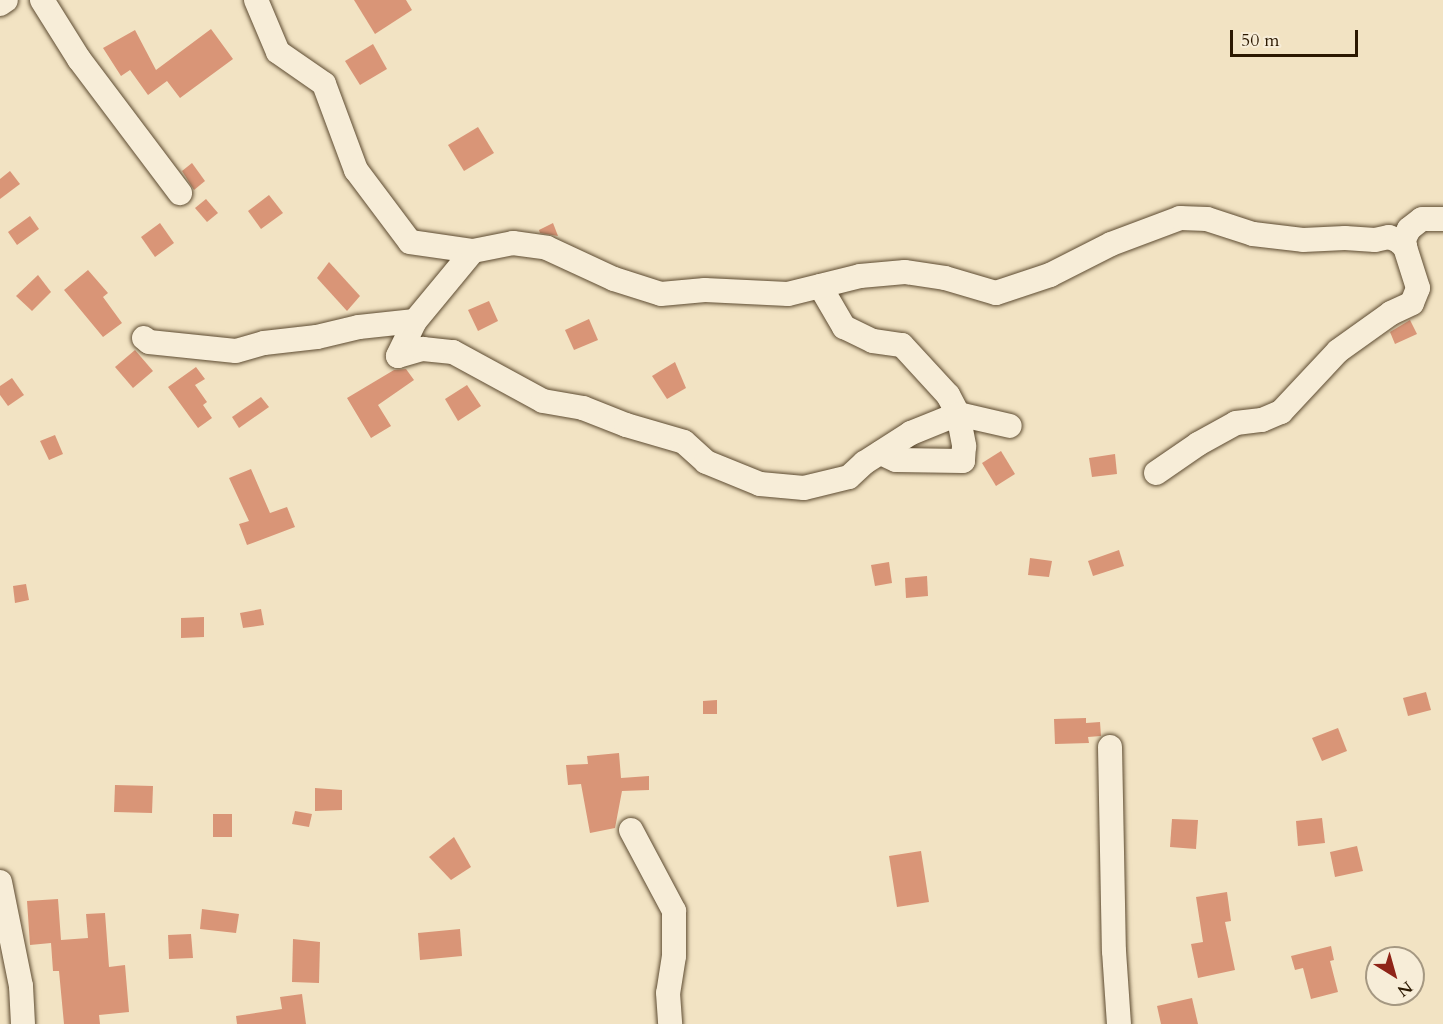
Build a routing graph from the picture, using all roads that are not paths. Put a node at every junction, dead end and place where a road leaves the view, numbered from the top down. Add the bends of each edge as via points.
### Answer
1 (6, 0) edge
2 (42, 0) edge
3 (256, 0) edge
4 (0, 4) edge
5 (180, 194) dead end
6 (1443, 219) edge
7 (1405, 247) junction
8 (473, 251) junction
9 (820, 286) junction
10 (415, 321) junction
11 (144, 338) dead end
12 (958, 414) junction
13 (1010, 426) dead end
14 (881, 453) junction
15 (1156, 473) dead end
16 (1110, 747) dead end
17 (631, 830) dead end
18 (0, 882) edge
19 (23, 1024) edge
20 (670, 1024) edge
21 (1119, 1024) edge

1 - 4 street
2 - 5 street via 79,59
3 - 8 street via 278,52 324,84 356,170 410,242
6 - 7 street via 1422,219 1409,229
7 - 9 street via 1389,237 1303,240 1253,234 1207,219 1180,218 1111,244 1050,275 996,293 945,278 905,272 860,276
7 - 15 street via 1418,288 1412,303 1391,313 1338,351 1281,412 1262,420 1236,423
8 - 9 street via 513,243 547,248 614,279 661,294 705,290 788,294
8 - 10 street
9 - 12 street via 844,327 873,341 902,345 948,395
10 - 11 street via 359,327 236,351 149,342
10 - 14 street via 398,356 423,349 453,351 543,401 583,408 684,442 706,462 760,483 804,488 849,477
12 - 13 street
12 - 14 street via 929,424
12 - 14 street via 963,461 896,460
16 - 21 street
17 - 20 street via 674,911 674,956 668,993
18 - 19 street via 21,986

